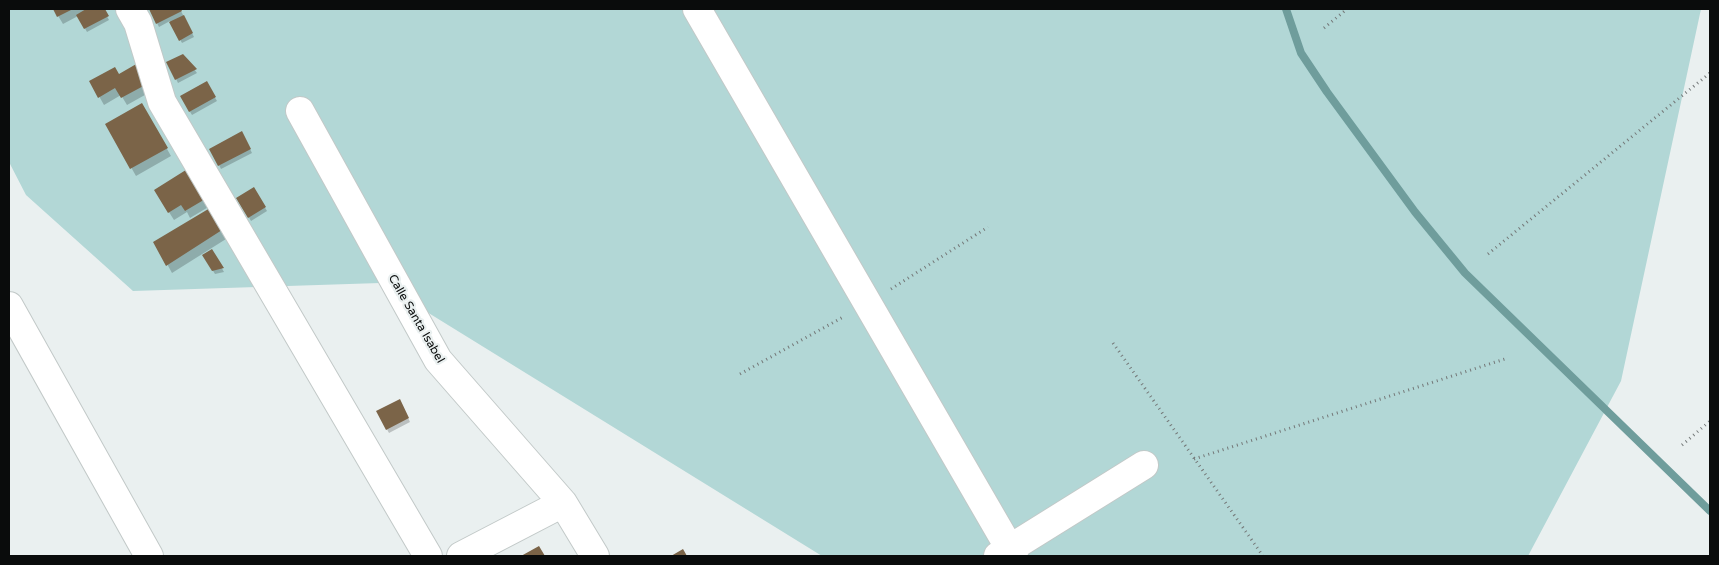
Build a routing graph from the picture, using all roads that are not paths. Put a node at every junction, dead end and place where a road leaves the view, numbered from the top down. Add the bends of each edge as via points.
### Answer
1 (130, 9) edge
2 (697, 9) edge
3 (300, 111) dead end
4 (9, 306) edge
5 (1144, 465) dead end
6 (563, 503) junction
7 (1007, 554) edge
8 (149, 556) edge
9 (428, 556) edge
10 (461, 556) edge
11 (595, 556) edge

1 - 9 street via 138,23 162,102
2 - 7 street
3 - 6 street, Calle Santa Isabel via 438,360
4 - 8 street
5 - 7 street
6 - 10 street
6 - 11 street, Calle Santa Isabel

